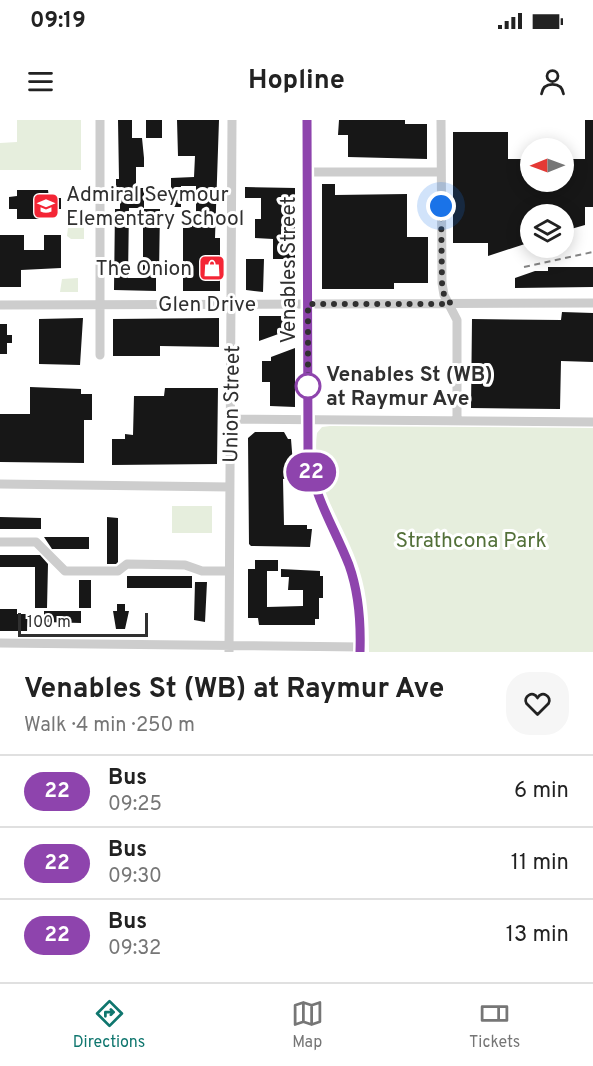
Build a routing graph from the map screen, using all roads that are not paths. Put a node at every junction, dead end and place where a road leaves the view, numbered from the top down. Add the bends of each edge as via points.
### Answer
1 (100, 120) edge
2 (232, 120) edge
3 (307, 120) edge
4 (441, 120) edge
5 (307, 172) junction
6 (441, 172) junction
7 (593, 303) edge
8 (233, 304) junction
9 (308, 304) junction
10 (451, 304) junction
11 (0, 305) edge
12 (101, 305) junction
13 (100, 355) dead end
14 (231, 419) junction
15 (308, 419) junction
16 (457, 421) junction
17 (593, 422) edge
18 (0, 484) edge
19 (230, 487) junction
20 (0, 542) edge
21 (229, 571) junction
22 (0, 643) edge
23 (96, 648) edge
24 (229, 649) edge
25 (360, 650) edge

1 - 12 street
2 - 8 street, Union Street
3 - 5 main road, Venables Street
4 - 6 street
5 - 6 street
5 - 9 main road, Venables Street
6 - 10 street via 442,283
7 - 10 street, Glen Drive
8 - 9 street, Glen Drive
8 - 12 street, Glen Drive
8 - 14 street, Union Street
9 - 10 street, Glen Drive
9 - 15 main road, Venables Street
10 - 16 street via 457,320
11 - 12 street, Glen Drive
12 - 13 street
14 - 15 street
14 - 19 street, Union Street
15 - 16 street
15 - 25 main road, Venables Street via 314,486 354,580
16 - 17 street
18 - 19 street
19 - 21 street, Union Street
20 - 21 street via 36,542 65,571 118,572 127,564 138,564
21 - 24 street, Union Street
22 - 23 street
23 - 24 street
24 - 25 street

